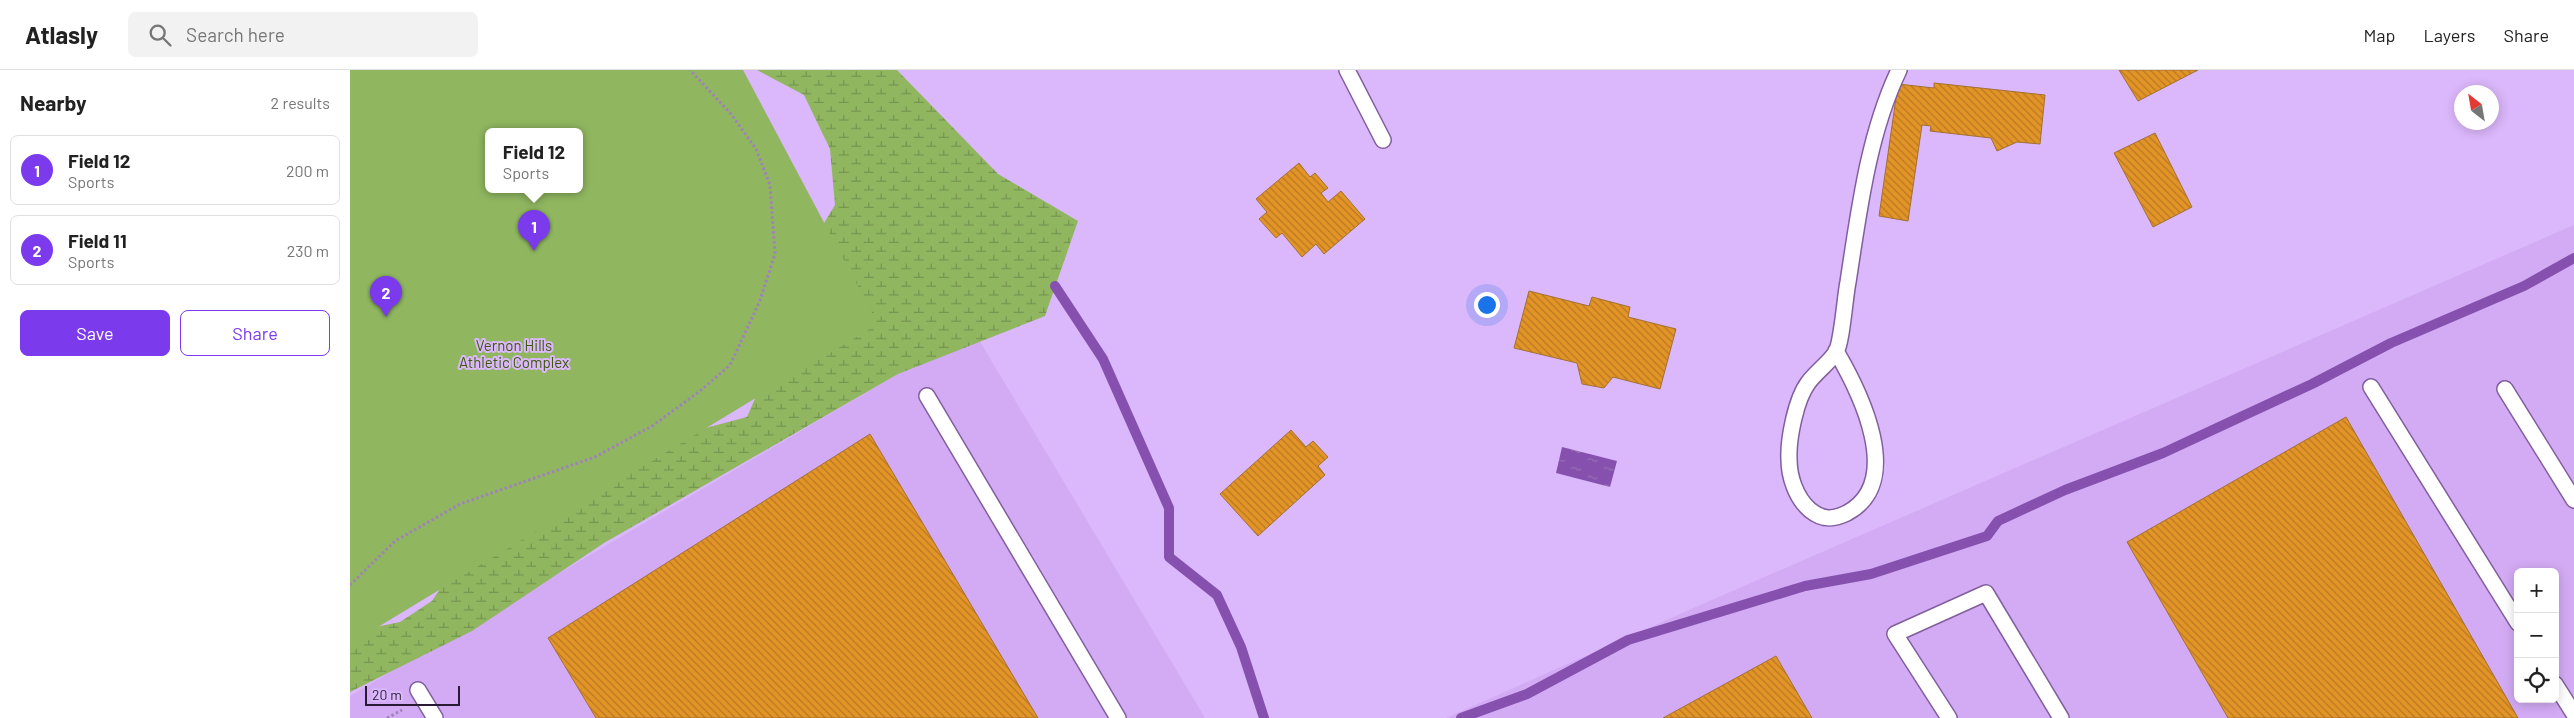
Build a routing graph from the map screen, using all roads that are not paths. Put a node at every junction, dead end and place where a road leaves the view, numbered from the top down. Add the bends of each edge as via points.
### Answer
1 (1347, 70) edge
2 (1899, 70) edge
3 (1383, 140) dead end
4 (1836, 351) junction
5 (2371, 386) dead end
6 (2505, 389) dead end
7 (928, 396) dead end
8 (2574, 500) edge
9 (2514, 617) edge
10 (418, 690) dead end
11 (2559, 690) edge
12 (2574, 714) edge
13 (435, 718) edge
14 (1118, 718) edge
15 (1949, 718) edge
16 (2061, 718) edge

1 - 3 lane
2 - 4 lane via 1871,153
4 - 4 lane via 1806,385 1796,408 1788,459 1794,486 1802,502 1819,518 1836,519 1854,510 1870,492 1877,469 1863,409 1850,375
5 - 9 lane
6 - 8 lane
7 - 14 lane
10 - 13 lane
11 - 12 lane
15 - 16 lane via 1895,634 1986,594

